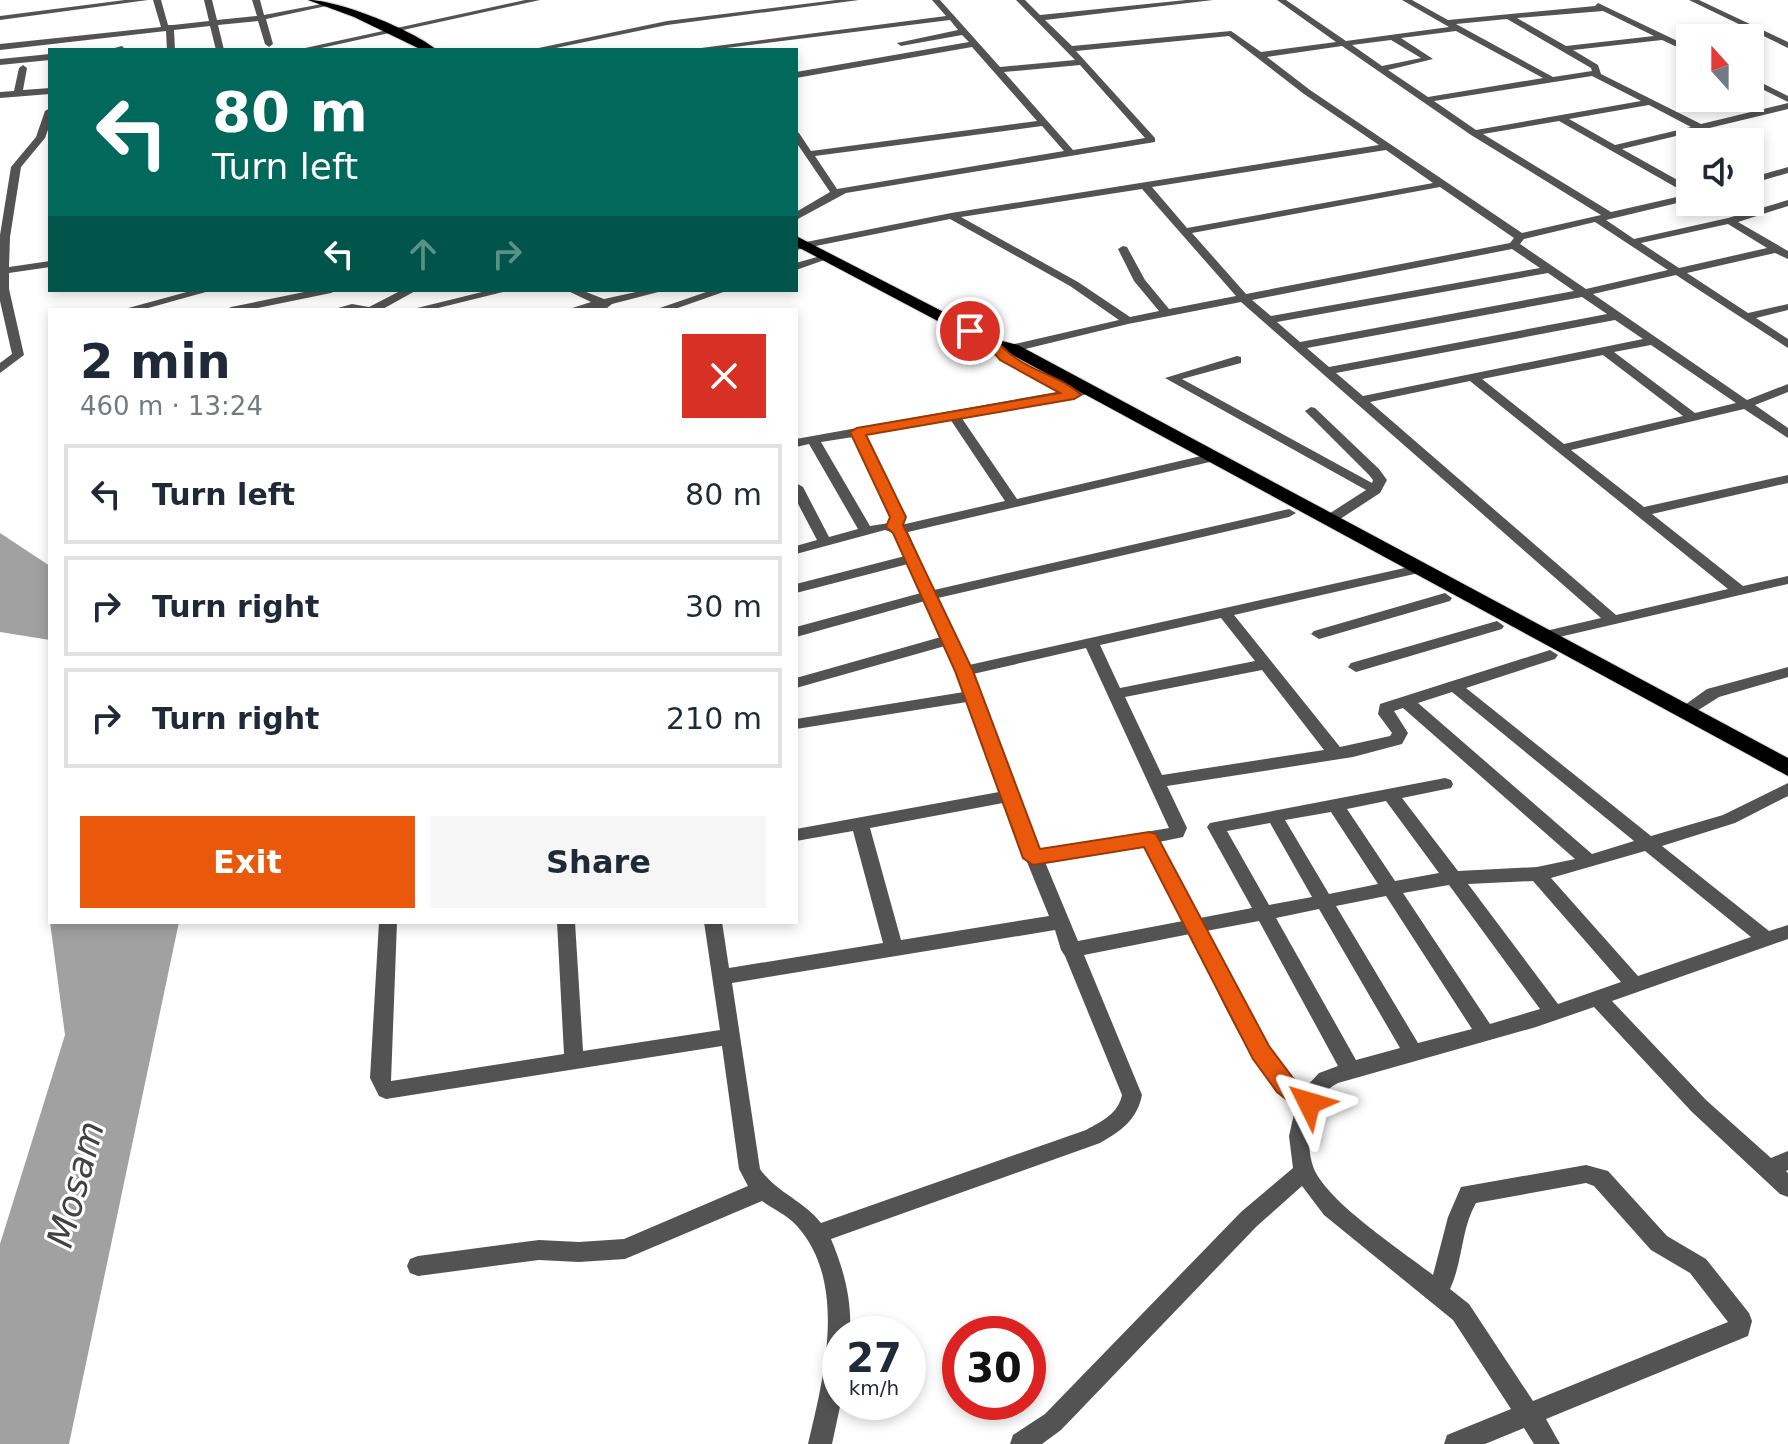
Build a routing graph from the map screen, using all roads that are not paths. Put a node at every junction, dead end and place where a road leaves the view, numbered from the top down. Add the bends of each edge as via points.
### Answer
1 (144, 0) edge
2 (157, 0) edge
3 (208, 0) edge
4 (256, 0) edge
5 (313, 0) edge
6 (536, 0) edge
7 (768, 0) edge
8 (855, 0) edge
9 (936, 0) edge
10 (1020, 0) edge
11 (1207, 0) edge
12 (1281, 0) edge
13 (1406, 0) edge
14 (1588, 0) edge
15 (1693, 0) edge
16 (76, 4) edge
17 (113, 4) junction
18 (327, 5) junction
19 (1605, 8) junction
20 (776, 9) junction
21 (24, 15) junction
22 (1509, 17) junction
23 (0, 18) edge
24 (261, 18) junction
25 (950, 18) junction
26 (1037, 18) junction
27 (1449, 22) junction
28 (213, 23) junction
29 (167, 28) junction
30 (1458, 28) junction
31 (391, 29) junction
32 (963, 32) junction
33 (120, 33) junction
34 (1393, 37) junction
35 (1663, 37) junction
36 (79, 38) junction
37 (901, 43) dead end
38 (1676, 43) edge
39 (25, 44) junction
40 (269, 44) dead end
41 (974, 44) junction
42 (1343, 44) junction
43 (1788, 45) edge
44 (0, 47) edge
45 (122, 48) edge
46 (171, 48) edge
47 (219, 48) edge
48 (309, 48) edge
49 (427, 48) edge
50 (543, 48) edge
51 (706, 48) edge
52 (1070, 49) junction
53 (1565, 49) junction
54 (1259, 55) junction
55 (48, 57) edge
56 (0, 62) edge
57 (1082, 62) junction
58 (48, 65) edge
59 (23, 68) junction
60 (1380, 69) junction
61 (0, 70) edge
62 (998, 70) junction
63 (1597, 73) junction
64 (798, 75) edge
65 (1550, 79) junction
66 (1764, 87) edge
67 (48, 91) edge
68 (18, 94) junction
69 (0, 95) edge
70 (1788, 99) edge
71 (1425, 100) junction
72 (1652, 102) junction
73 (1788, 106) edge
74 (48, 116) edge
75 (1560, 118) junction
76 (1044, 123) junction
77 (1699, 127) junction
78 (1474, 133) junction
79 (798, 138) edge
80 (1387, 147) junction
81 (1613, 148) junction
82 (810, 154) junction
83 (1071, 154) junction
84 (1788, 170) edge
85 (1764, 177) edge
86 (1442, 184) junction
87 (1145, 186) junction
88 (1676, 186) edge
89 (835, 193) junction
90 (1676, 198) edge
91 (1788, 203) edge
92 (798, 216) edge
93 (951, 216) junction
94 (1610, 216) junction
95 (1597, 219) junction
96 (1730, 221) junction
97 (1188, 231) junction
98 (1517, 241) junction
99 (1633, 242) junction
100 (799, 244) edge
101 (1123, 249) dead end
102 (1776, 249) junction
103 (1788, 256) edge
104 (828, 257) junction
105 (48, 264) edge
106 (798, 266) edge
107 (1549, 270) junction
108 (3, 271) junction
109 (1680, 271) junction
110 (199, 292) edge
111 (321, 292) edge
112 (407, 292) edge
113 (496, 292) edge
114 (577, 292) edge
115 (652, 292) edge
116 (717, 292) edge
117 (1584, 293) junction
118 (1244, 299) junction
119 (605, 304) junction
120 (1788, 307) edge
121 (135, 308) edge
122 (241, 308) edge
123 (374, 308) edge
124 (424, 308) edge
125 (583, 308) edge
126 (614, 308) edge
127 (666, 308) edge
128 (1167, 314) junction
129 (1617, 316) junction
130 (1748, 316) junction
131 (1269, 320) junction
132 (1128, 321) junction
133 (1652, 341) junction
134 (1788, 344) edge
135 (1298, 346) junction
136 (999, 347) junction
137 (1604, 350) junction
138 (1237, 360) dead end
139 (0, 369) edge
140 (1327, 371) junction
141 (1472, 377) junction
142 (1788, 388) edge
143 (1082, 393) junction
144 (1360, 400) junction
145 (1745, 405) junction
146 (1311, 411) dead end
147 (954, 416) junction
148 (1693, 417) junction
149 (857, 432) junction
150 (1788, 434) edge
151 (813, 440) junction
152 (798, 443) edge
153 (1562, 448) junction
154 (1204, 459) junction
155 (1788, 479) edge
156 (1375, 490) junction
157 (798, 491) edge
158 (1013, 503) junction
159 (1641, 512) junction
160 (1289, 513) junction
161 (813, 519) junction
162 (1329, 520) junction
163 (798, 523) edge
164 (897, 528) junction
165 (866, 531) junction
166 (825, 543) junction
167 (798, 550) edge
168 (913, 558) junction
169 (1409, 571) junction
170 (1788, 580) edge
171 (798, 588) edge
172 (1740, 591) junction
173 (928, 596) junction
174 (1445, 598) junction
175 (1224, 612) junction
176 (1614, 621) junction
177 (1497, 626) junction
178 (798, 631) edge
179 (1319, 634) dead end
180 (948, 640) junction
181 (1091, 642) junction
182 (1546, 645) junction
183 (1265, 664) junction
184 (1356, 667) dead end
185 (964, 671) junction
186 (1788, 672) edge
187 (798, 682) edge
188 (1454, 686) junction
189 (1115, 694) junction
190 (973, 696) junction
191 (1405, 701) junction
192 (1683, 712) junction
193 (798, 724) edge
194 (1335, 752) junction
195 (1788, 768) edge
196 (1156, 782) junction
197 (1445, 784) dead end
198 (1788, 787) edge
199 (1390, 794) junction
200 (1009, 796) junction
201 (1335, 804) junction
202 (1274, 816) junction
203 (860, 823) junction
204 (798, 835) edge
205 (1149, 839) junction
206 (1648, 843) junction
207 (1033, 858) junction
208 (1589, 861) junction
209 (1537, 874) junction
210 (1452, 878) junction
211 (1389, 889) junction
212 (1326, 901) junction
213 (1263, 913) junction
214 (1059, 922) junction
215 (388, 924) edge
216 (566, 924) edge
217 (713, 924) edge
218 (1194, 925) junction
219 (1788, 932) edge
220 (1767, 940) junction
221 (894, 949) junction
222 (1070, 950) junction
223 (721, 977) junction
224 (1635, 985) junction
225 (1597, 998) junction
226 (1554, 1013) junction
227 (1485, 1033) junction
228 (730, 1037) junction
229 (1413, 1053) junction
230 (574, 1062) junction
231 (1351, 1070) junction
232 (1309, 1103) junction
233 (1779, 1164) edge
234 (1304, 1171) junction
235 (1788, 1187) edge
236 (763, 1190) junction
237 (815, 1235) junction
238 (418, 1266) dead end
239 (1436, 1291) junction
240 (1527, 1412) junction
241 (820, 1444) edge
242 (1022, 1444) edge
243 (1456, 1444) edge
244 (1548, 1444) edge

1 - 17 street
2 - 29 street
3 - 28 street
4 - 24 street
5 - 18 highway
6 - 31 street
7 - 20 street
8 - 20 street
9 - 25 street
10 - 26 street
11 - 26 street
12 - 42 street
13 - 27 street
14 - 19 street
15 - 43 street
16 - 17 street
16 - 21 street
16 - 36 street
17 - 33 street
18 - 24 street
18 - 31 highway
19 - 22 street
19 - 35 street
20 - 50 street via 667,23
21 - 23 street
21 - 39 street
22 - 27 street
22 - 53 street
24 - 28 street
24 - 40 street
25 - 32 street
25 - 51 street
26 - 52 street
27 - 30 street
28 - 29 street
28 - 47 street
29 - 33 street
29 - 46 street
30 - 34 street
30 - 65 street
31 - 48 street
31 - 49 highway
32 - 37 street
32 - 41 street
33 - 36 street
33 - 45 street
34 - 42 street
34 - 60 street via 1429,60
35 - 38 street
35 - 53 street
36 - 39 street
39 - 44 street
41 - 62 street
41 - 64 street
42 - 54 street
42 - 60 street
52 - 54 street via 1231,33
52 - 57 street
53 - 63 street
54 - 80 street
55 - 56 street
57 - 62 street
57 - 83 street via 1152,140
58 - 59 street
59 - 61 street
59 - 68 street
60 - 71 street
62 - 76 street
63 - 65 street
63 - 72 street
65 - 71 street
66 - 70 street
67 - 68 street
68 - 69 street
71 - 78 street
72 - 75 street
72 - 77 street
73 - 77 street
74 - 108 street via 40,138 16,167
75 - 78 street
75 - 81 street
76 - 82 street
76 - 83 street
77 - 81 street
78 - 94 street
79 - 82 street
80 - 86 street
80 - 87 street
81 - 88 street
82 - 89 street
83 - 89 street
84 - 85 street
86 - 97 street
86 - 98 street
87 - 93 street
87 - 97 street
89 - 92 street
90 - 94 street
91 - 96 street
93 - 100 street
93 - 132 street via 1074,284
94 - 95 street
95 - 98 street
95 - 99 street
96 - 99 street
96 - 102 street
97 - 118 street
98 - 107 street
98 - 118 street
99 - 109 street
100 - 104 highway
101 - 128 street
102 - 103 street
102 - 109 street
104 - 106 street
104 - 136 highway
105 - 108 street
107 - 117 street
107 - 131 street
108 - 139 street via 18,355
109 - 117 street
109 - 130 street
110 - 121 street
111 - 122 street
112 - 123 street
113 - 124 street
114 - 119 street
115 - 119 street
116 - 127 street
117 - 129 street
117 - 135 street
118 - 128 street
118 - 131 street
119 - 125 street
119 - 126 street
120 - 130 street
128 - 132 street
129 - 133 street
129 - 140 street
130 - 134 street
131 - 135 street
132 - 136 street
133 - 137 street
133 - 145 street
135 - 140 street
136 - 143 highway
137 - 141 street
137 - 148 street
138 - 156 street via 1171,378
140 - 144 street
141 - 144 street
141 - 153 street
142 - 145 street
143 - 147 street
143 - 154 highway
144 - 176 street
145 - 148 street
145 - 150 street
146 - 156 street via 1374,472 1380,480
147 - 149 street
147 - 158 street
148 - 153 street
149 - 151 street
149 - 164 street via 898,517
151 - 152 street
151 - 165 street
153 - 159 street
154 - 158 street
154 - 160 highway
154 - 162 highway
155 - 159 street
156 - 162 street
157 - 161 street
158 - 164 street
159 - 172 street
160 - 169 highway
160 - 173 street
161 - 163 street
161 - 166 street
162 - 169 highway
164 - 165 street
164 - 168 street
165 - 166 street
166 - 167 street
168 - 171 street
168 - 173 street
169 - 174 highway
169 - 175 street
169 - 182 highway
170 - 172 street
172 - 176 street
173 - 178 street
173 - 180 street
174 - 177 highway
174 - 179 street
175 - 181 street
175 - 183 street
176 - 182 street
177 - 182 highway
177 - 184 street
180 - 185 street
180 - 187 street
181 - 185 street
181 - 189 street
182 - 188 street
182 - 192 highway
182 - 198 highway
183 - 189 street
183 - 194 street
185 - 190 street
186 - 192 street via 1713,693
188 - 191 street
188 - 206 street
189 - 196 street
190 - 193 street
190 - 200 street
191 - 194 street via 1384,711 1400,733 1396,740
191 - 208 street
192 - 195 highway
194 - 196 street
196 - 205 street via 1178,828 1173,835
197 - 199 street
198 - 206 street via 1729,819
199 - 201 street
199 - 210 street
200 - 203 street
200 - 207 street
201 - 202 street
201 - 211 street
202 - 212 street
202 - 213 street via 1215,830
203 - 204 street
203 - 221 street
205 - 207 street
205 - 218 street
206 - 208 street
206 - 220 street
207 - 214 street
208 - 209 street
209 - 210 street
209 - 224 street
210 - 211 street
210 - 226 street
211 - 212 street
211 - 227 street
212 - 213 street
212 - 229 street
213 - 218 street
213 - 231 street
214 - 221 street
214 - 222 street
215 - 230 street via 380,1078 386,1090
216 - 230 street
217 - 223 street
218 - 222 street
218 - 232 street via 1269,1066
219 - 220 street
220 - 224 street
221 - 223 street
222 - 237 street via 1132,1095 1125,1116 1093,1137
223 - 228 street
224 - 225 street
225 - 226 street
225 - 233 street via 1699,1106
226 - 227 street
227 - 229 street
228 - 230 street
228 - 236 street via 750,1169
229 - 231 street
231 - 232 street via 1326,1079
232 - 234 street via 1299,1126
233 - 235 street
234 - 239 street via 1332,1208
234 - 242 street via 1249,1219 1053,1422
236 - 237 street via 803,1218
236 - 238 street via 625,1249 539,1250
237 - 241 street via 837,1282 839,1311
239 - 240 street via 1461,1312
239 - 240 street via 1448,1269 1460,1209 1469,1194 1586,1174 1601,1178 1659,1243 1698,1266 1741,1321 1740,1328
240 - 243 street
240 - 244 street

